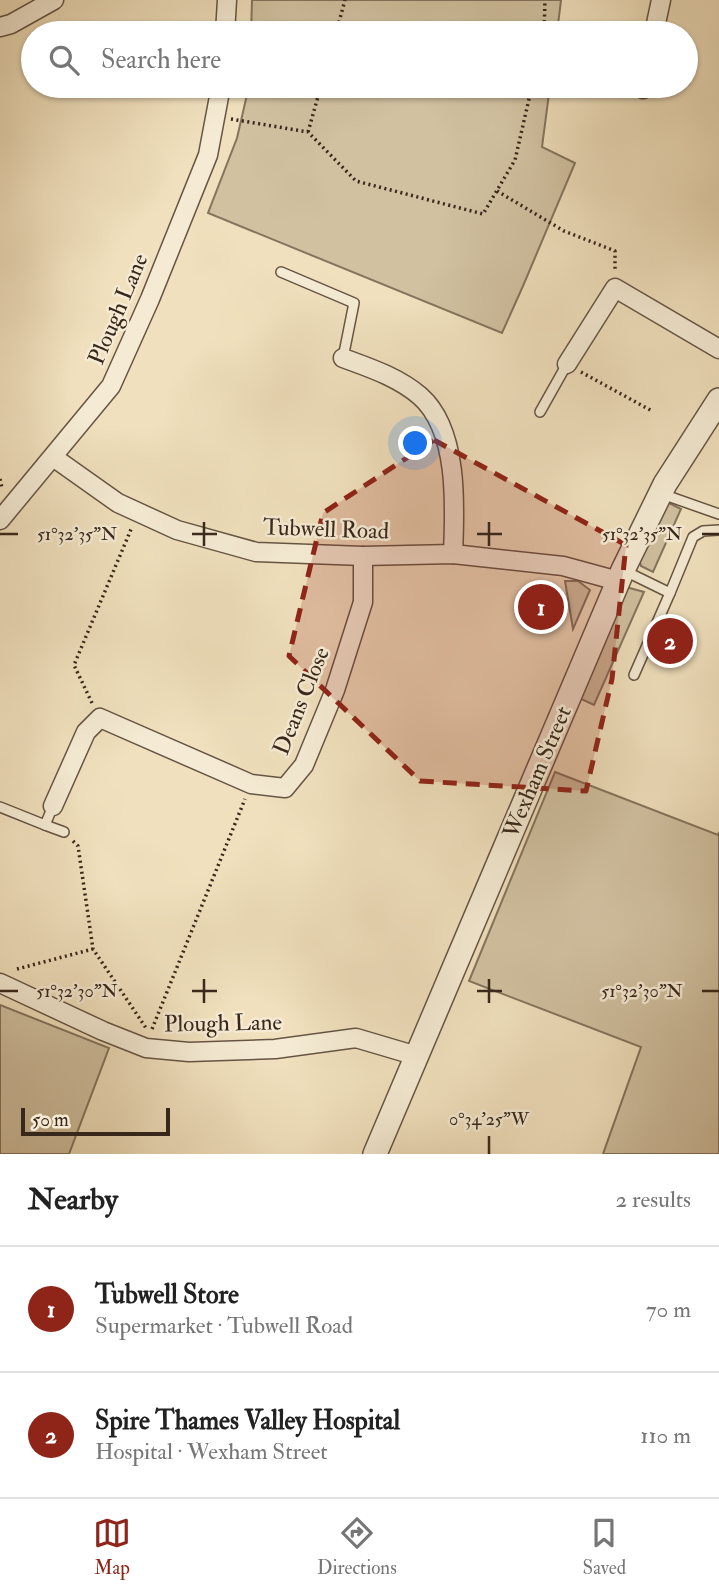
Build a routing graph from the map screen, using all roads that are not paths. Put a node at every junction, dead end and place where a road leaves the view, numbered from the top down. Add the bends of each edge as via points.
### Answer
1 (54, 0) edge
2 (227, 0) edge
3 (661, 0) edge
4 (226, 21) edge
5 (657, 21) edge
6 (0, 27) edge
7 (219, 98) edge
8 (281, 272) dead end
9 (719, 349) edge
10 (344, 358) joint
11 (567, 364) joint
12 (719, 400) edge
13 (540, 412) dead end
14 (53, 457) junction
15 (660, 493) junction
16 (719, 514) edge
17 (0, 520) edge
18 (719, 530) edge
19 (453, 554) junction
20 (363, 556) junction
21 (621, 576) junction
22 (670, 593) junction
23 (634, 675) dead end
24 (53, 806) joint
25 (0, 807) edge
26 (44, 825) junction
27 (64, 832) road end
28 (7, 977) edge
29 (416, 1056) junction
30 (375, 1154) edge

1 - 6 street
2 - 4 street
3 - 5 street
7 - 14 street, Plough Lane via 208,155 111,386
8 - 10 lane via 354,303
9 - 11 street via 615,288
10 - 19 street via 411,390 440,423 451,462
11 - 13 lane
12 - 15 street, Wexham Street
14 - 17 street, Plough Lane
14 - 20 street, Tubwell Road via 118,503 177,530 256,552
15 - 16 lane
15 - 21 street, Wexham Street
18 - 22 lane via 694,537
19 - 20 street, Tubwell Road
19 - 21 street, Tubwell Road
20 - 24 street, Deans Close via 363,603 335,690 304,765 285,788 251,784 100,718 86,732
21 - 22 lane
21 - 29 street, Wexham Street
22 - 23 lane
24 - 26 lane
25 - 26 lane
26 - 27 lane
28 - 29 street, Plough Lane via 103,1031 146,1048 188,1052 275,1049 356,1038
29 - 30 street, Wexham Street

